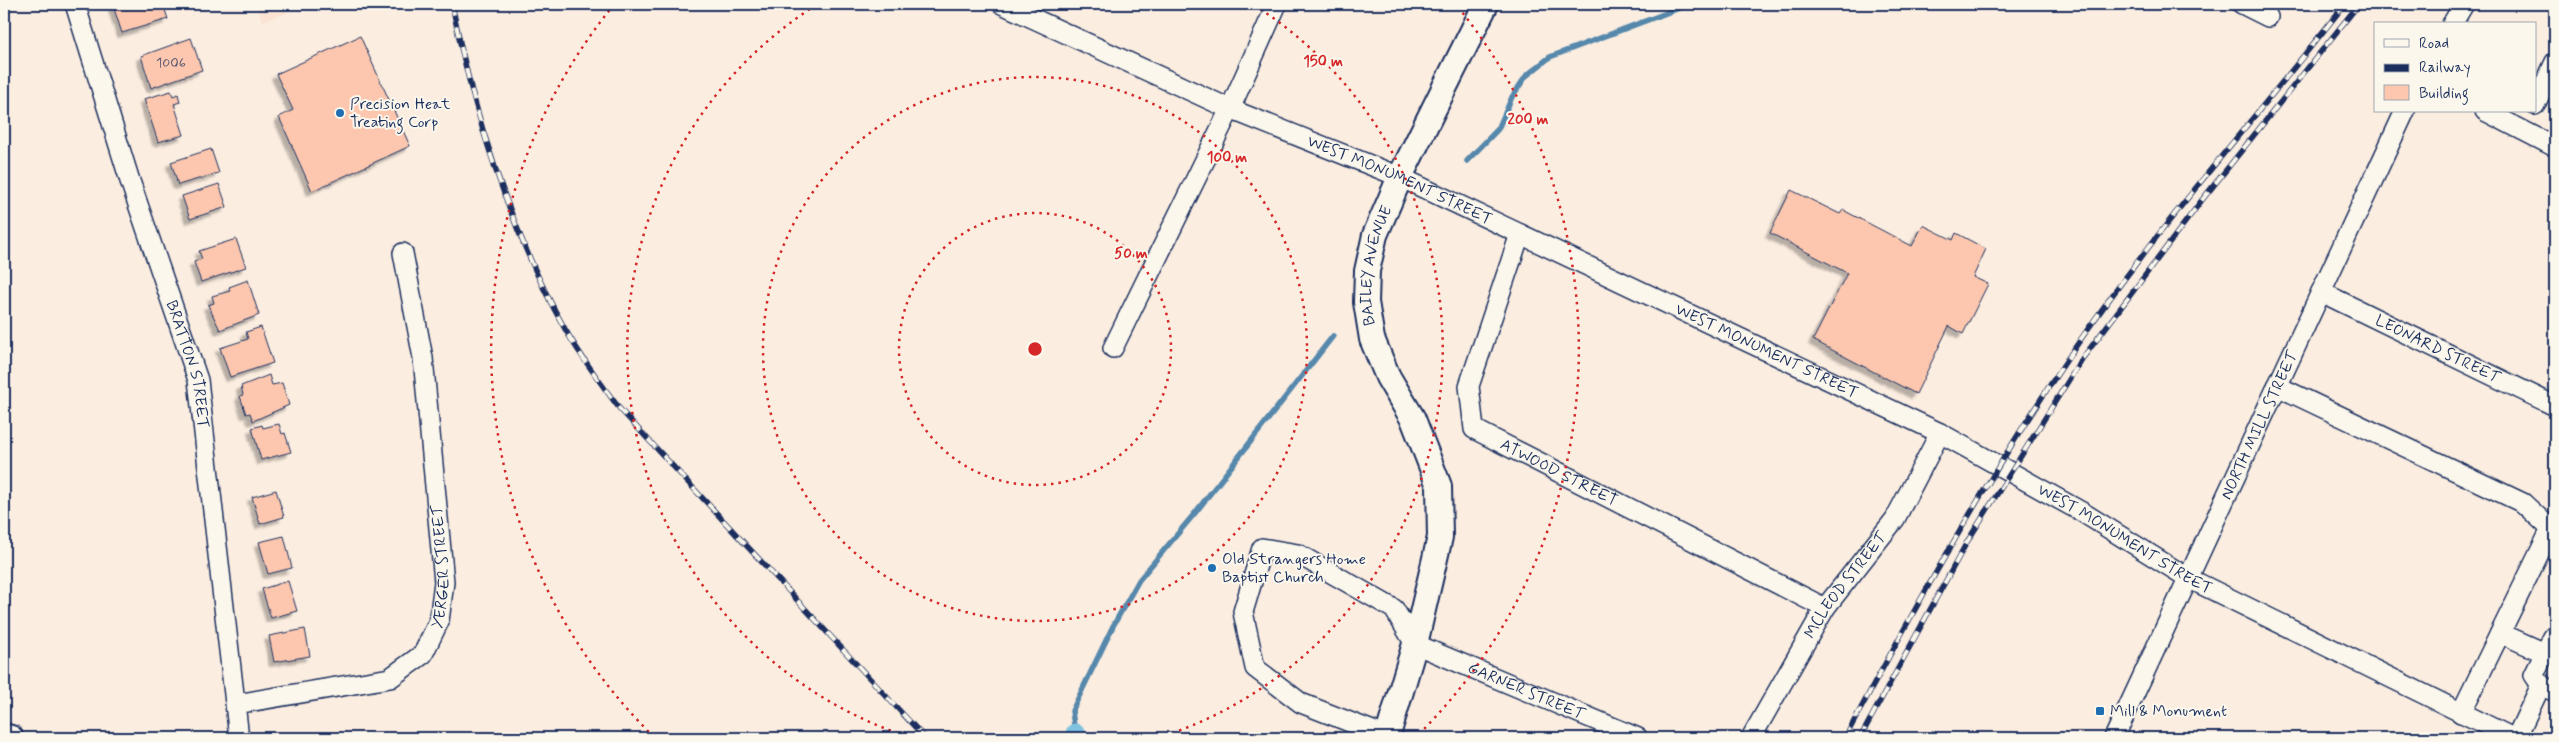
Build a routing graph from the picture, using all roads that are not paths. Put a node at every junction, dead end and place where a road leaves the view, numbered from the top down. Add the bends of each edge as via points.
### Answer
1 (75, 4) edge
2 (1002, 4) edge
3 (1277, 4) edge
4 (1486, 4) edge
5 (2242, 4) edge
6 (2464, 4) edge
7 (2268, 16) dead end
8 (2453, 22) edge
9 (2555, 62) edge
10 (2536, 103) edge
11 (1230, 109) junction
12 (2405, 112) edge
13 (2487, 112) edge
14 (2532, 112) edge
15 (2523, 131) junction
16 (2555, 147) edge
17 (1400, 177) junction
18 (1520, 234) junction
19 (403, 253) dead end
20 (2321, 292) junction
21 (1113, 348) dead end
22 (2277, 386) junction
23 (2555, 406) edge
24 (1940, 433) junction
25 (2188, 578) junction
26 (1825, 608) junction
27 (2500, 633) junction
28 (2551, 643) edge
29 (1414, 644) junction
30 (2548, 689) edge
31 (236, 704) junction
32 (2461, 714) junction
33 (4, 736) edge
34 (11, 738) edge
35 (239, 738) edge
36 (1387, 738) edge
37 (1638, 738) edge
38 (1751, 738) edge
39 (2114, 738) edge
40 (2514, 738) edge

1 - 31 street, BRATTON STREET via 130,181 198,380
2 - 11 street, WEST MONUMENT STREET
3 - 11 street
4 - 17 main road, BAILEY AVENUE
5 - 7 street
6 - 8 street
9 - 10 street
11 - 17 street, WEST MONUMENT STREET
11 - 21 street
12 - 20 street, NORTH MILL STREET
13 - 15 street
14 - 15 street
15 - 16 street
17 - 18 street, WEST MONUMENT STREET
17 - 29 main road, BAILEY AVENUE via 1375,235 1367,271 1366,302 1372,339 1388,377 1413,419 1439,486 1440,537
18 - 24 street, WEST MONUMENT STREET
18 - 26 street, ATWOOD STREET via 1469,386 1474,429
19 - 31 street, YERGER STREET via 423,358 444,582 439,621 423,654 390,678
20 - 22 street, NORTH MILL STREET
20 - 23 street, LEONARD STREET
22 - 25 street, NORTH MILL STREET
22 - 27 street via 2523,503 2551,529
24 - 25 street, WEST MONUMENT STREET via 2082,512
24 - 26 street, MCLEOD STREET via 1895,519
25 - 32 street, WEST MONUMENT STREET
25 - 39 street, NORTH MILL STREET
26 - 38 street, MCLEOD STREET
27 - 28 street
27 - 32 street
28 - 30 street via 2534,675
29 - 36 main road, BAILEY AVENUE
29 - 36 street via 1394,609 1298,554 1262,548 1243,612 1255,668 1301,703
29 - 37 street, GARNER STREET
30 - 40 street
31 - 35 street, BRATTON STREET
32 - 40 street, WEST MONUMENT STREET
33 - 34 main road

